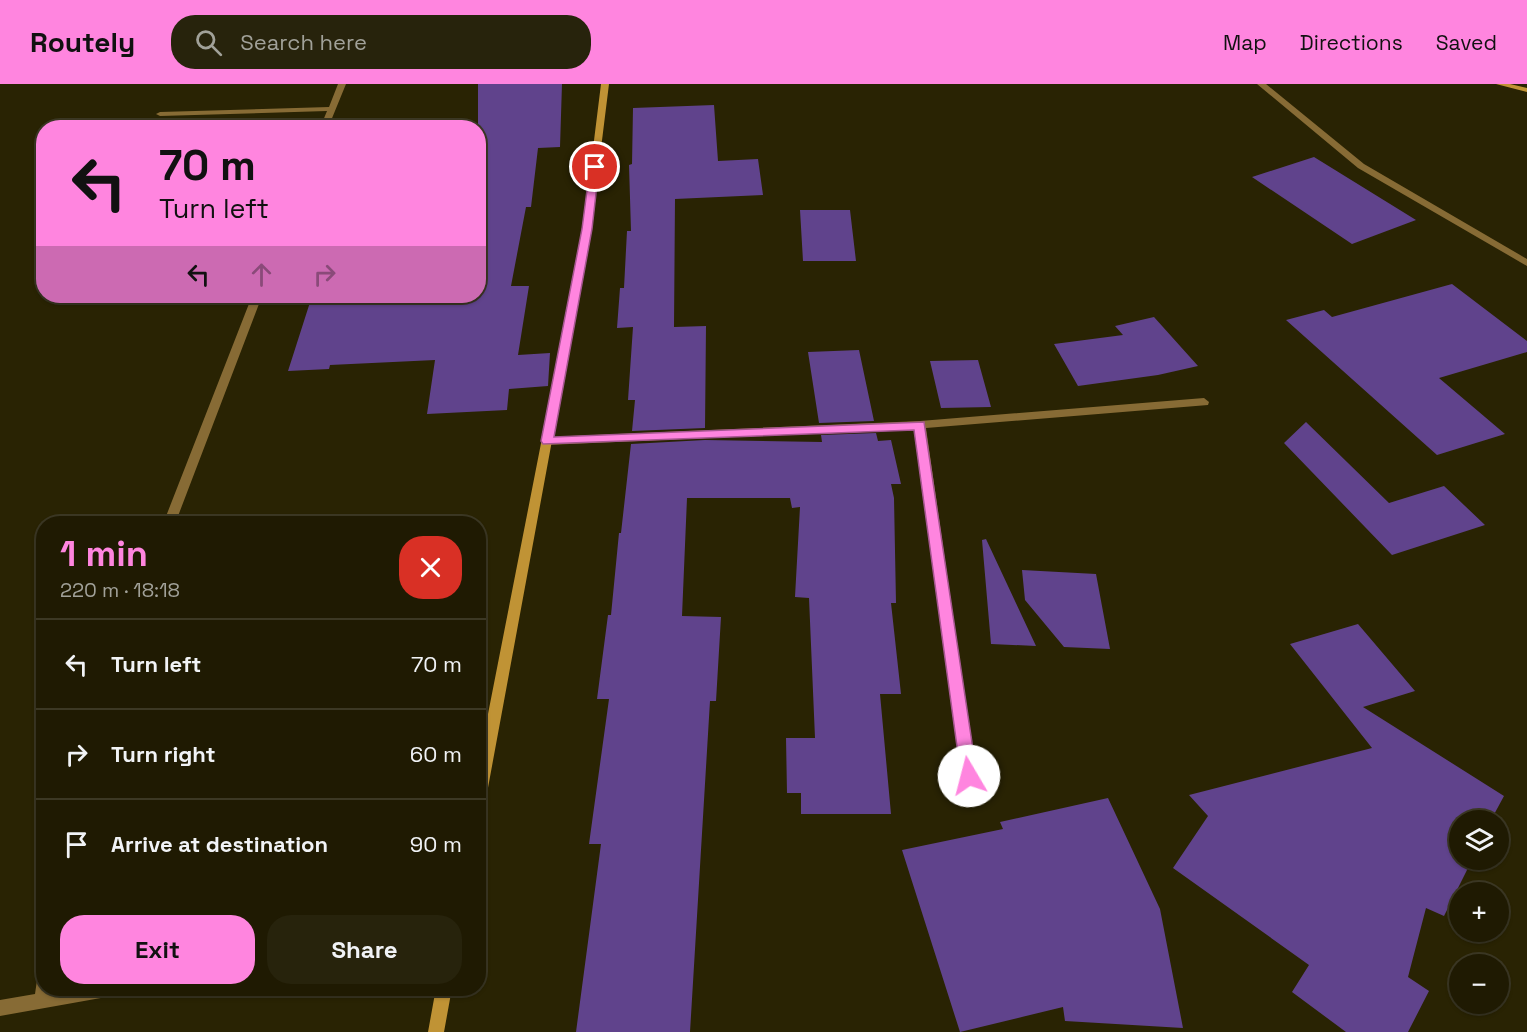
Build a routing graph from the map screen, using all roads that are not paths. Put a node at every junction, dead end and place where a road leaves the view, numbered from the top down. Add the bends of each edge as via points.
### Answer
1 (342, 84) edge
2 (605, 84) edge
3 (1261, 84) edge
4 (1500, 84) edge
5 (1527, 90) edge
6 (332, 109) junction
7 (160, 114) dead end
8 (327, 120) edge
9 (1527, 263) edge
10 (254, 303) edge
11 (1204, 402) dead end
12 (920, 425) junction
13 (547, 441) junction
14 (172, 516) edge
15 (486, 762) edge
16 (969, 776) dead end
17 (43, 996) edge
18 (62, 996) edge
19 (443, 996) edge
20 (43, 999) junction
21 (0, 1008) edge
22 (436, 1032) edge

1 - 6 street
2 - 13 street via 587,229
3 - 9 street via 1361,166
4 - 5 street
6 - 7 street
6 - 8 street
10 - 14 street
11 - 12 street
12 - 13 street
12 - 16 street
13 - 15 street
17 - 20 street
18 - 20 street
19 - 22 street
20 - 21 street

